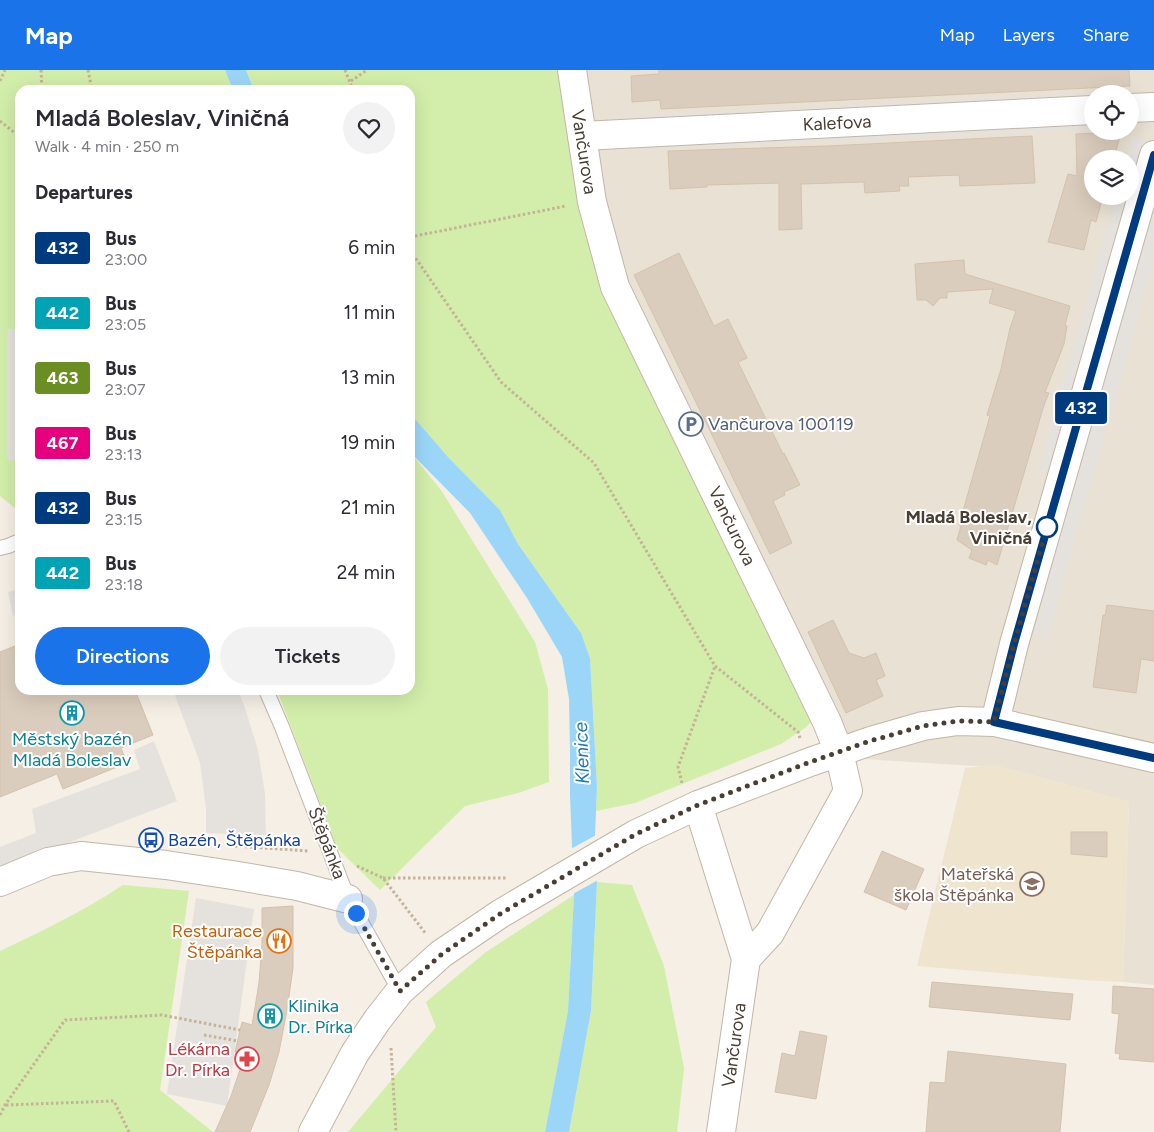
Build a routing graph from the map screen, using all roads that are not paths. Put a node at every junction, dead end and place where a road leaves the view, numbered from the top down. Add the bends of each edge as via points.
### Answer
1 (572, 70) edge
2 (1154, 107) edge
3 (1139, 108) edge
4 (1084, 110) edge
5 (582, 136) junction
6 (1154, 155) edge
7 (15, 543) edge
8 (0, 548) edge
9 (268, 695) edge
10 (994, 722) junction
11 (839, 752) junction
12 (1154, 758) edge
13 (691, 798) junction
14 (0, 882) edge
15 (348, 899) junction
16 (746, 959) junction
17 (400, 991) junction
18 (313, 1132) edge
19 (721, 1132) edge

1 - 5 street, Vančurova
2 - 3 street
4 - 5 street, Kalefova
5 - 11 street, Vančurova via 592,202 615,288 823,713
6 - 10 street
7 - 8 lane
9 - 15 lane, Štěpánka
10 - 11 street via 958,721 923,726
10 - 12 street
11 - 13 street
11 - 16 street, Vančurova via 848,791 770,933
13 - 16 street, Vančurova
13 - 17 street via 500,914 442,954
14 - 15 street via 48,862 81,856 241,876
15 - 17 lane, Štěpánka
16 - 19 street, Vančurova
17 - 18 street via 355,1053

